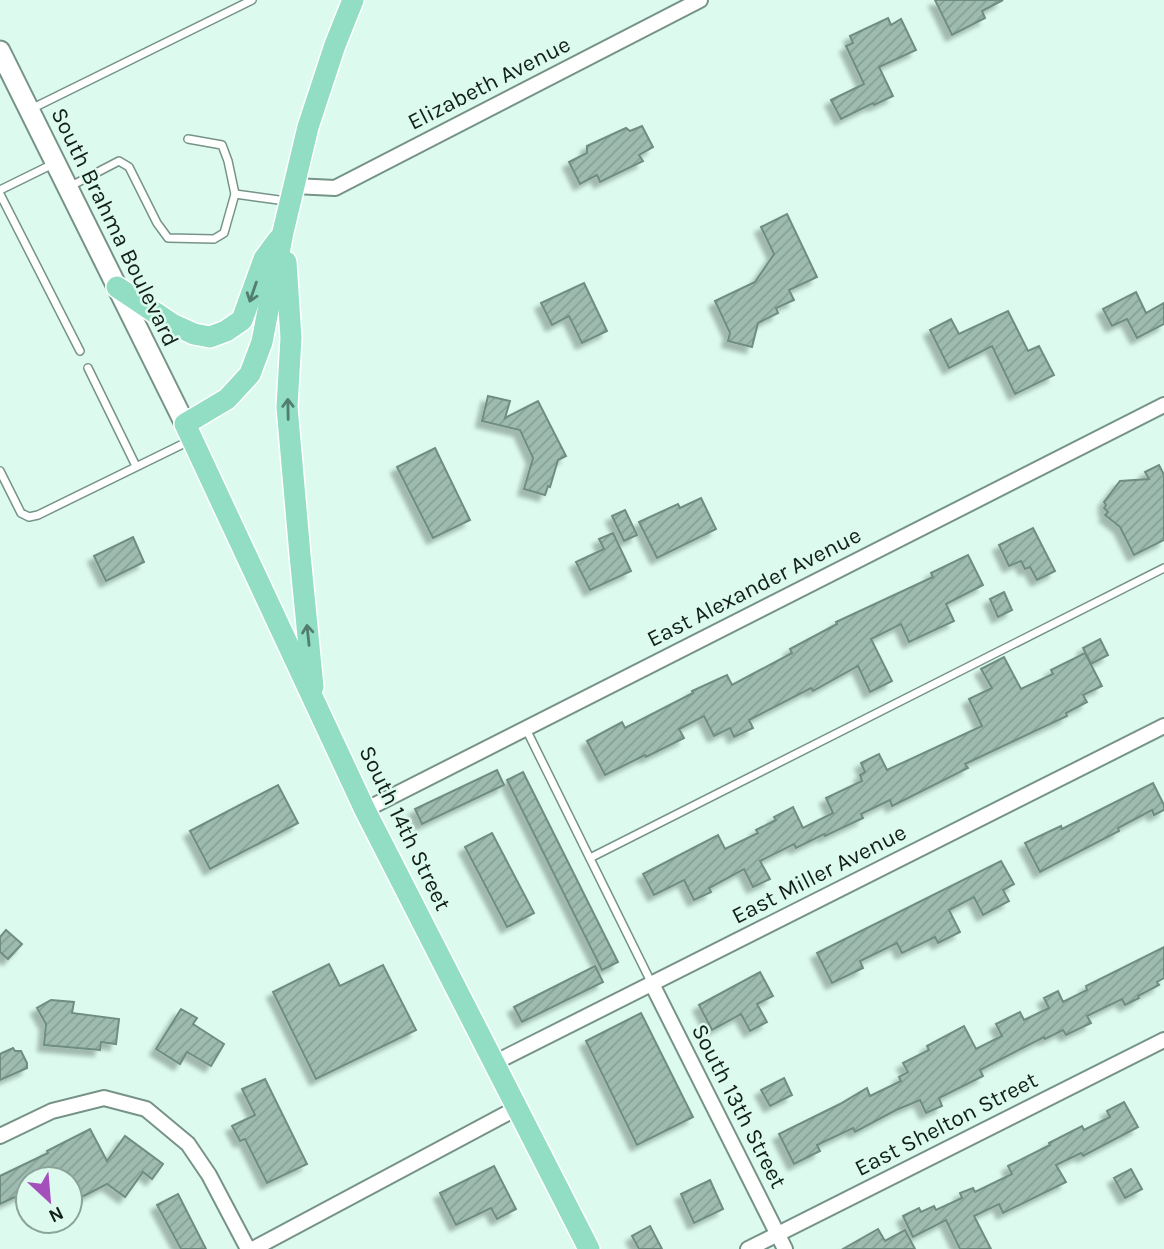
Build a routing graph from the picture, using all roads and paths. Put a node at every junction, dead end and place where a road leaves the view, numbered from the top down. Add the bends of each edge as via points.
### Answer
1 (252, 0) edge
2 (351, 0) edge
3 (700, 0) edge
4 (0, 51) edge
5 (29, 110) junction
6 (188, 139) dead end
7 (55, 163) junction
8 (68, 188) junction
9 (0, 192) edge
10 (235, 194) junction
11 (292, 194) junction
12 (283, 232) junction
13 (117, 287) junction
14 (80, 351) dead end
15 (88, 368) dead end
16 (1164, 405) edge
17 (189, 432) junction
18 (136, 466) junction
19 (0, 471) edge
20 (1164, 568) edge
21 (315, 703) junction
22 (1164, 726) edge
23 (526, 729) junction
24 (365, 810) junction
25 (590, 859) junction
26 (652, 984) junction
27 (1164, 1040) edge
28 (494, 1062) junction
29 (517, 1108) junction
30 (0, 1136) edge
31 (778, 1234) junction
32 (250, 1249) edge
33 (589, 1249) edge
34 (748, 1249) edge
35 (785, 1249) edge

1 - 5 lane
2 - 11 main road via 308,127
3 - 11 street, Elizabeth Avenue via 335,188
4 - 5 main road, South Brahma Boulevard
5 - 7 main road, South Brahma Boulevard
6 - 10 lane via 222,145
7 - 8 main road, South Brahma Boulevard
7 - 9 lane
8 - 10 lane via 119,161 129,167 168,237 214,239 224,233
8 - 13 main road, South Brahma Boulevard
9 - 14 lane
10 - 11 lane
11 - 12 main road
12 -> 13 main road via 264,260 242,320 210,337 172,324
12 - 17 main road via 262,342 250,374
21 -> 12 main road via 287,407 291,338
13 - 17 main road, South Brahma Boulevard
15 - 18 lane
16 - 23 street, East Alexander Avenue
17 - 18 lane
17 - 21 main road, South 14th Street
18 - 19 lane via 29,517 21,513
20 - 25 lane
21 - 24 main road, South 14th Street
22 - 26 street, East Miller Avenue
23 - 24 street, East Alexander Avenue
23 - 25 lane
24 - 28 main road, South 14th Street
25 - 26 lane
26 - 28 street, East Miller Avenue
26 - 31 street, South 13th Street
27 - 31 street, East Shelton Street
28 - 29 main road, South 14th Street
29 - 32 street
29 - 33 main road, South 14th Street
30 - 32 street via 52,1111 104,1098 146,1109 188,1144
31 - 34 street, East Shelton Street
31 - 35 street, South 13th Street

